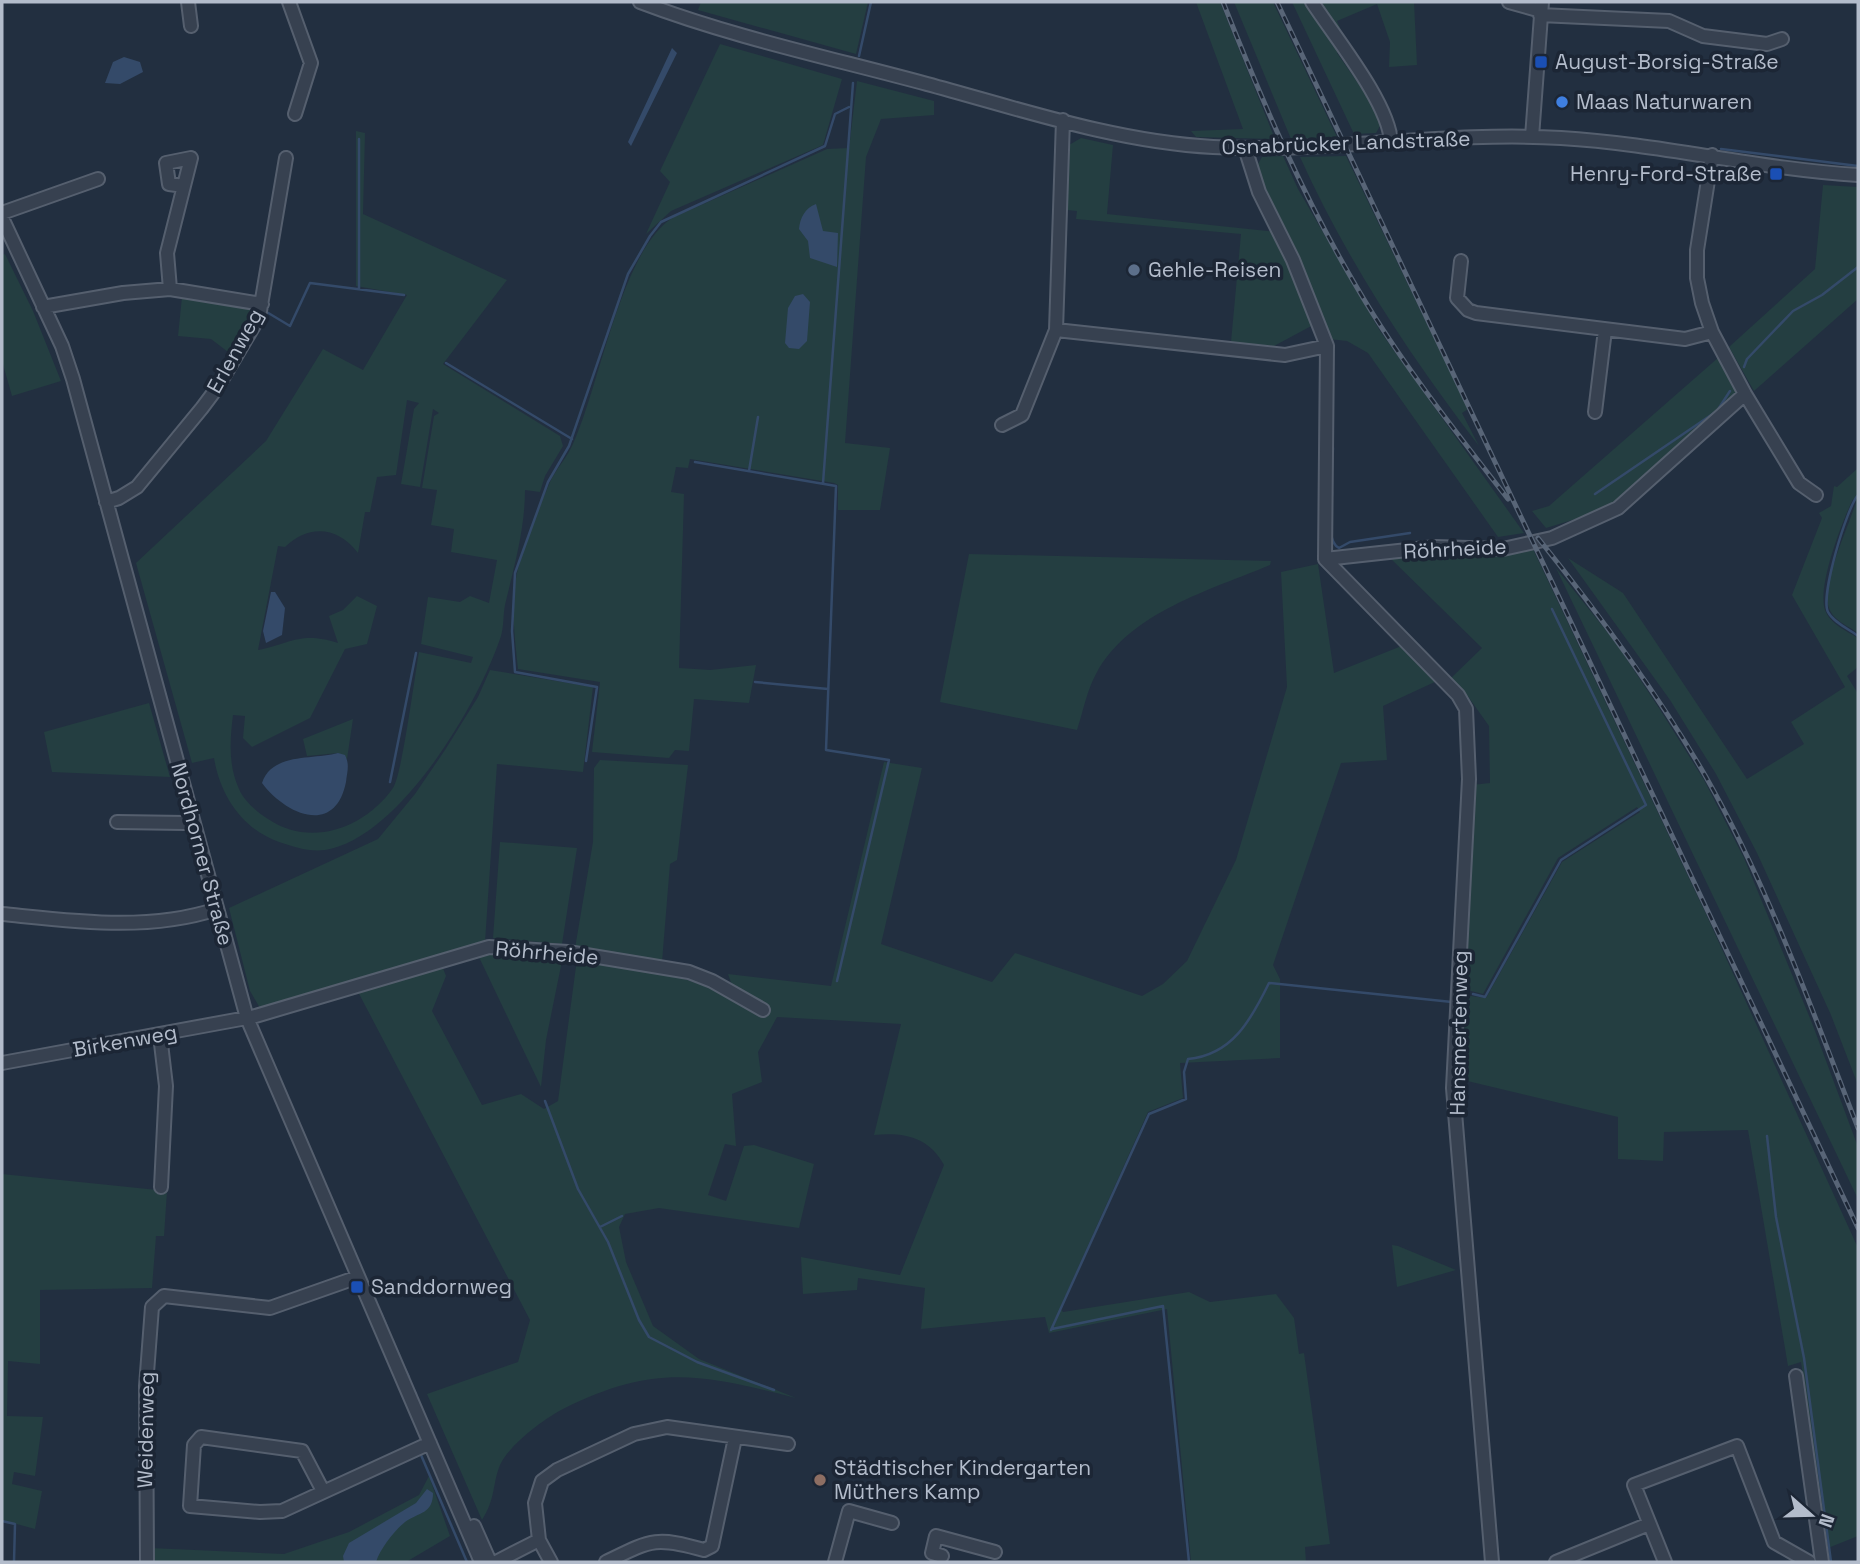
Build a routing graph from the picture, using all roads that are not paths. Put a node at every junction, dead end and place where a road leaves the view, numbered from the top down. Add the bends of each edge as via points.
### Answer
1 (188, 2) edge
2 (289, 2) edge
3 (639, 2) edge
4 (1312, 2) edge
5 (1509, 2) edge
6 (1541, 9) edge
7 (191, 26) dead end
8 (1782, 39) dead end
9 (295, 114) dead end
10 (1063, 120) junction
11 (1532, 137) junction
12 (1391, 142) junction
13 (1245, 148) junction
14 (1712, 155) junction
15 (286, 158) dead end
16 (1858, 175) edge
17 (98, 179) dead end
18 (184, 186) dead end
19 (2, 216) edge
20 (1461, 261) dead end
21 (170, 289) junction
22 (262, 304) junction
23 (43, 307) junction
24 (1056, 330) junction
25 (1605, 330) junction
26 (1712, 332) junction
27 (1327, 346) junction
28 (1745, 394) junction
29 (1595, 412) dead end
30 (1002, 425) dead end
31 (1816, 495) dead end
32 (106, 502) junction
33 (1325, 559) junction
34 (193, 821) junction
35 (117, 822) dead end
36 (217, 909) junction
37 (2, 914) edge
38 (763, 1010) dead end
39 (247, 1018) junction
40 (160, 1035) junction
41 (2, 1063) edge
42 (161, 1187) dead end
43 (358, 1277) junction
44 (1796, 1376) dead end
45 (735, 1438) junction
46 (430, 1443) junction
47 (788, 1444) dead end
48 (445, 1474) junction
49 (323, 1491) junction
50 (892, 1523) dead end
51 (1649, 1524) junction
52 (539, 1540) junction
53 (995, 1552) dead end
54 (941, 1559) edge
55 (1805, 1561) edge
56 (147, 1562) edge
57 (481, 1562) edge
58 (490, 1562) edge
59 (496, 1562) edge
60 (551, 1562) edge
61 (606, 1562) edge
62 (835, 1562) edge
63 (1492, 1562) edge
64 (1556, 1562) edge
65 (1665, 1562) edge
66 (1822, 1562) edge

1 - 7 street
2 - 9 street via 311,63
3 - 10 street, Osnabrücker Landstraße
4 - 12 street via 1381,107
5 - 6 street
6 - 8 street via 1669,21 1703,36 1767,44
6 - 11 street
10 - 13 street, Osnabrücker Landstraße via 1145,139
10 - 24 street
11 - 12 street, Osnabrücker Landstraße
11 - 14 street, Osnabrücker Landstraße
12 - 13 street, Osnabrücker Landstraße
13 - 27 street via 1259,192 1293,260
14 - 16 street, Osnabrücker Landstraße
14 - 26 street via 1697,250 1697,278
15 - 22 street, Erlenweg
17 - 19 street
18 - 21 street via 167,253
19 - 23 street, Nordhorner Straße
20 - 25 street via 1457,298 1468,310
21 - 22 street
21 - 23 street
22 - 32 street, Erlenweg via 245,341 202,408 137,487
23 - 32 street, Nordhorner Straße via 69,366
24 - 27 street via 1285,355
24 - 30 street via 1023,415
25 - 26 street via 1685,339
25 - 29 street
26 - 28 street
27 - 33 street
28 - 31 street via 1799,483
28 - 33 street, Röhrheide via 1618,508 1552,538 1503,549 1435,547
32 - 34 street, Nordhorner Straße
33 - 63 street, Hansmertenweg via 1458,695 1466,709 1469,779 1453,1088
34 - 35 street
34 - 36 street, Nordhorner Straße
36 - 37 street via 103,924
36 - 39 street, Nordhorner Straße
38 - 39 street, Röhrheide via 689,972 568,952 489,947
39 - 40 street, Birkenweg
39 - 43 street, Nordhorner Straße
40 - 41 street, Birkenweg
40 - 42 street via 166,1086
43 - 46 street, Nordhorner Straße
43 - 56 street, Weidenweg via 270,1308 164,1296 157,1299 152,1307 146,1386
44 - 66 street
45 - 47 street
45 - 52 street via 703,1430 657,1428 557,1470 542,1481 536,1495
45 - 61 street via 712,1546 704,1550 657,1540
46 - 48 street, Nordhorner Straße
46 - 49 street
48 - 57 street, Nordhorner Straße
48 - 58 street, Nordhorner Straße
49 - 49 street via 282,1511 193,1507 189,1502 194,1445 201,1437 293,1448 307,1458
50 - 62 street via 849,1511
51 - 55 street via 1634,1485 1737,1446 1774,1542
51 - 64 street
51 - 65 street
52 - 59 street
52 - 60 street
53 - 54 street via 947,1539

